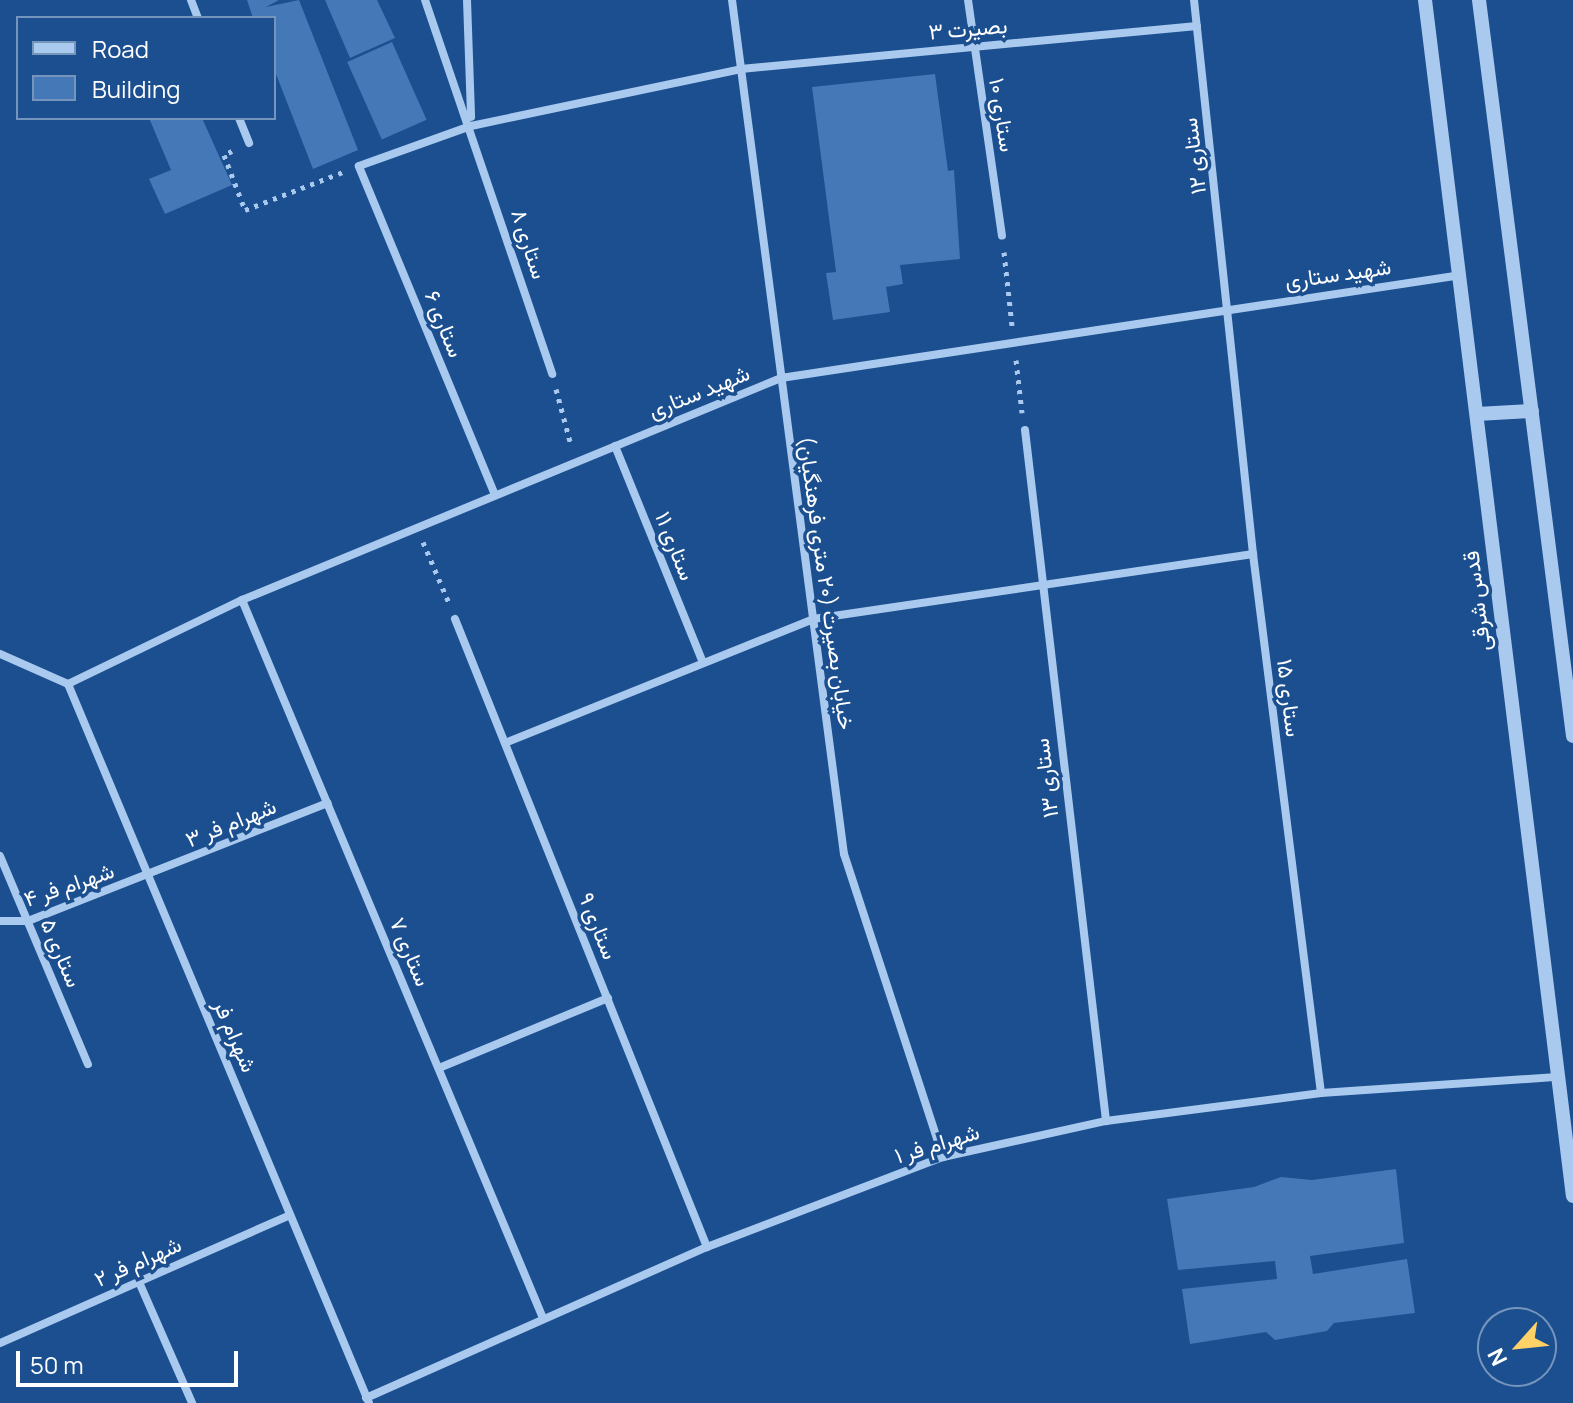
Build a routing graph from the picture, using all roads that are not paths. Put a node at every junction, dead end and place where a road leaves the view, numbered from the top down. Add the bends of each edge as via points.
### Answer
1 (425, 0) edge
2 (467, 0) edge
3 (732, 0) edge
4 (968, 0) edge
5 (1194, 0) edge
6 (1425, 0) edge
7 (1479, 0) edge
8 (1197, 26) junction
9 (973, 47) junction
10 (741, 69) junction
11 (240, 120) edge
12 (471, 126) junction
13 (249, 143) road end
14 (359, 166) joint
15 (1002, 236) dead end
16 (1461, 275) junction
17 (1230, 307) junction
18 (552, 374) road end
19 (781, 378) junction
20 (1532, 411) junction
21 (1477, 414) junction
22 (1025, 430) dead end
23 (615, 446) junction
24 (495, 495) junction
25 (1253, 554) junction
26 (1041, 585) junction
27 (242, 600) junction
28 (455, 619) road end
29 (813, 619) junction
30 (0, 654) edge
31 (702, 660) junction
32 (68, 684) junction
33 (1571, 706) edge
34 (1573, 736) edge
35 (505, 743) junction
36 (328, 803) junction
37 (0, 856) edge
38 (148, 876) junction
39 (0, 921) edge
40 (28, 921) junction
41 (608, 998) junction
42 (88, 1064) dead end
43 (439, 1068) junction
44 (1557, 1077) junction
45 (1321, 1093) junction
46 (1106, 1121) junction
47 (943, 1157) junction
48 (1573, 1196) edge
49 (290, 1215) junction
50 (707, 1247) junction
51 (139, 1282) junction
52 (543, 1318) junction
53 (0, 1343) edge
54 (368, 1400) edge
55 (192, 1403) edge

1 - 12 street
2 - 12 street
3 - 10 street, خیابان بصیرت (۲۰ متری فرهنگیان)
4 - 9 street, ستاری ۱۰
5 - 8 street, ستاری ۱۲
6 - 16 street, قدس شرقی
7 - 20 street
8 - 9 street, بصیرت ۳
8 - 17 street, ستاری ۱۲
9 - 10 street, بصیرت ۳
9 - 15 street, ستاری ۱۰
10 - 12 street, بصیرت ۳
10 - 19 street, خیابان بصیرت (۲۰ متری فرهنگیان)
11 - 13 street
12 - 14 street, بصیرت ۳
12 - 18 street, ستاری ۸
14 - 24 street, ستاری ۶
16 - 17 street, شهید ستاری
16 - 21 street, قدس شرقی
17 - 19 street, شهید ستاری
17 - 25 street, ستاری ۱۵
19 - 23 street, شهید ستاری
19 - 29 street, خیابان بصیرت (۲۰ متری فرهنگیان)
20 - 21 street
20 - 33 street
21 - 44 street, قدس شرقی
22 - 26 street, ستاری ۱۳
23 - 24 street, شهید ستاری
23 - 31 street, ستاری ۱۱
24 - 27 street, شهید ستاری
25 - 26 street
25 - 45 street, ستاری ۱۵
26 - 29 street
26 - 46 street, ستاری ۱۳
27 - 32 street, شهید ستاری
27 - 36 street, ستاری ۷
28 - 35 street, ستاری ۹
29 - 31 street
29 - 47 street, خیابان بصیرت (۲۰ متری فرهنگیان) via 844,854
30 - 32 street
31 - 35 street
32 - 38 street, شهرام فر
33 - 34 street
35 - 41 street, ستاری ۹
36 - 38 street, شهرام فر ۳
36 - 43 street, ستاری ۷
37 - 40 street, ستاری ۵
38 - 40 street, شهرام فر ۴
38 - 49 street, شهرام فر
39 - 40 street, شهرام فر ۴
40 - 42 street, ستاری ۵
41 - 43 street
41 - 50 street, ستاری ۹
43 - 52 street, ستاری ۷
44 - 45 street, شهرام فر ۱
44 - 48 street, قدس شرقی
45 - 46 street, شهرام فر ۱
46 - 47 street, شهرام فر ۱
47 - 50 street, شهرام فر ۱
49 - 51 street, شهرام فر ۲
49 - 54 street, شهرام فر
50 - 52 street, شهرام فر ۱
51 - 53 street, شهرام فر ۲
51 - 55 street
52 - 54 street, شهرام فر ۱

